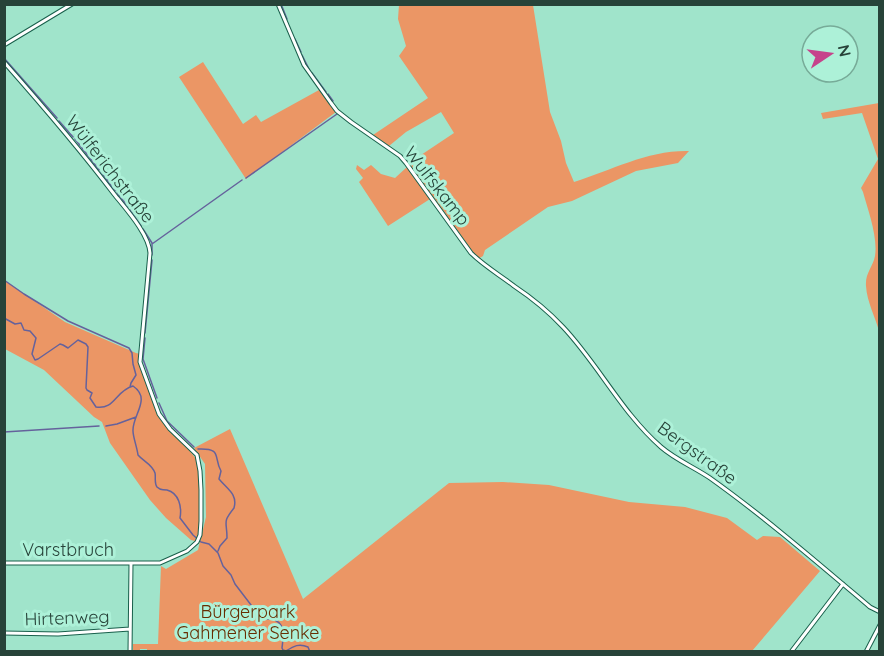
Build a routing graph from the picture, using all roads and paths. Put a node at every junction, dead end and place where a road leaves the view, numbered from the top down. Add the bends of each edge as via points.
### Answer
1 (72, 4) edge
2 (278, 4) edge
3 (4, 45) edge
4 (4, 62) edge
5 (466, 246) joint
6 (4, 563) edge
7 (131, 564) junction
8 (843, 584) junction
9 (879, 612) edge
10 (879, 625) edge
11 (130, 629) junction
12 (4, 633) edge
13 (130, 651) edge
14 (791, 651) edge
15 (866, 651) edge

1 - 3 street
2 - 5 street, Wulfskamp via 304,65 331,103 399,155
4 - 7 street, Wülferichstraße via 100,175 148,244 141,362 159,414 199,460 202,499 200,535 187,552 160,563
5 - 8 street, Bergstraße via 482,264 561,325 660,447 709,478
6 - 7 street, Varstbruch
7 - 11 street
8 - 9 street, Bergstraße
8 - 14 street
10 - 15 street
11 - 12 street, Hirtenweg
11 - 13 street

